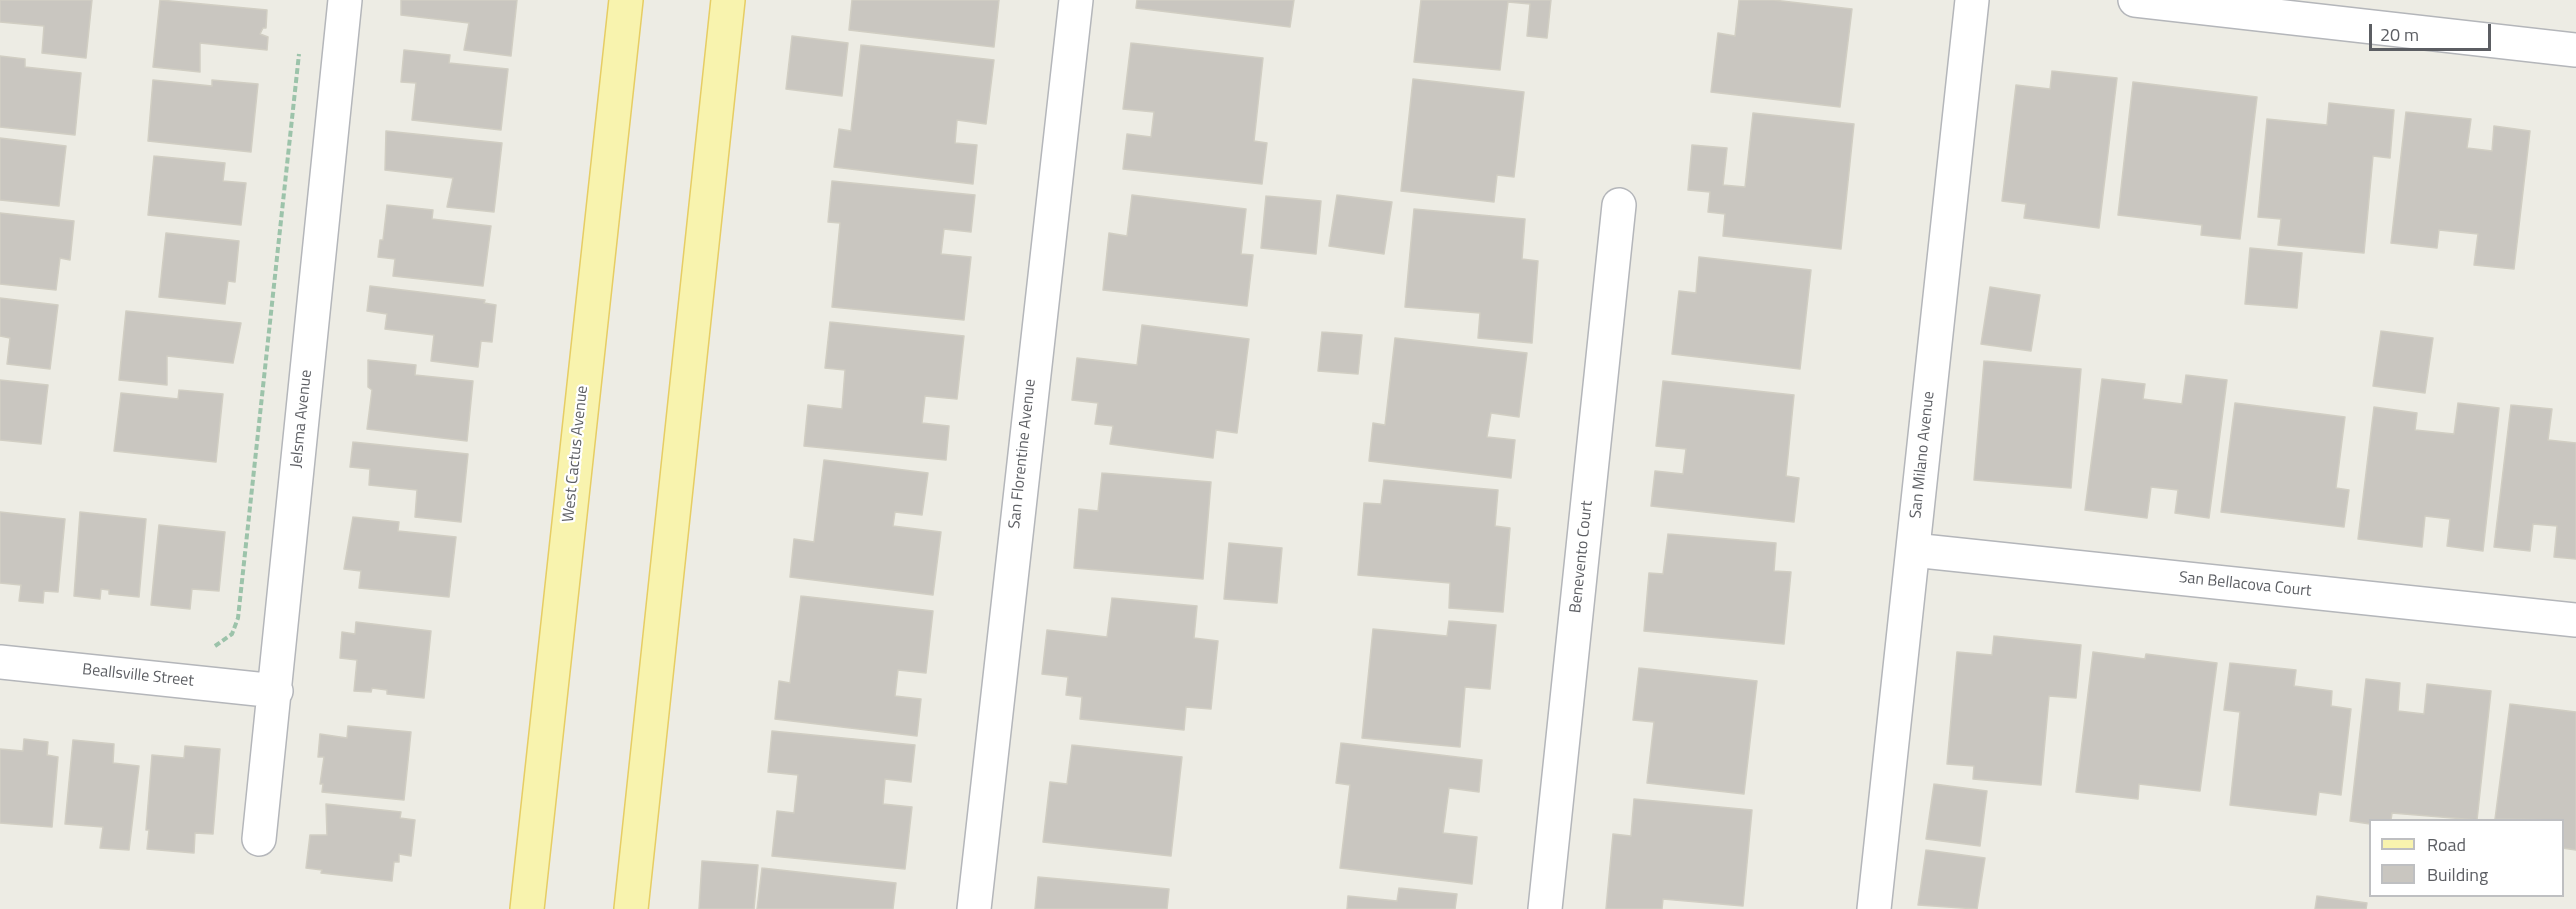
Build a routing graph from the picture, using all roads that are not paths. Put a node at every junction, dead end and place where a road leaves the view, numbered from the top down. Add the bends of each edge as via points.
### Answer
1 (345, 0) edge
2 (626, 0) edge
3 (728, 0) edge
4 (1076, 0) edge
5 (1972, 0) edge
6 (2135, 0) edge
7 (2576, 50) edge
8 (1618, 205) dead end
9 (1913, 550) junction
10 (2576, 620) edge
11 (0, 662) edge
12 (276, 691) junction
13 (259, 839) dead end
14 (527, 909) edge
15 (631, 909) edge
16 (974, 909) edge
17 (1545, 909) edge
18 (1874, 909) edge

1 - 12 street, Jelsma Avenue
2 - 14 main road, West Cactus Avenue
3 - 15 main road
4 - 16 street, San Florentine Avenue
5 - 9 street, San Milano Avenue
6 - 7 street
8 - 17 street, Benevento Court
9 - 10 street, San Bellacova Court
9 - 18 street, San Milano Avenue
11 - 12 street, Beallsville Street
12 - 13 street, Jelsma Avenue

